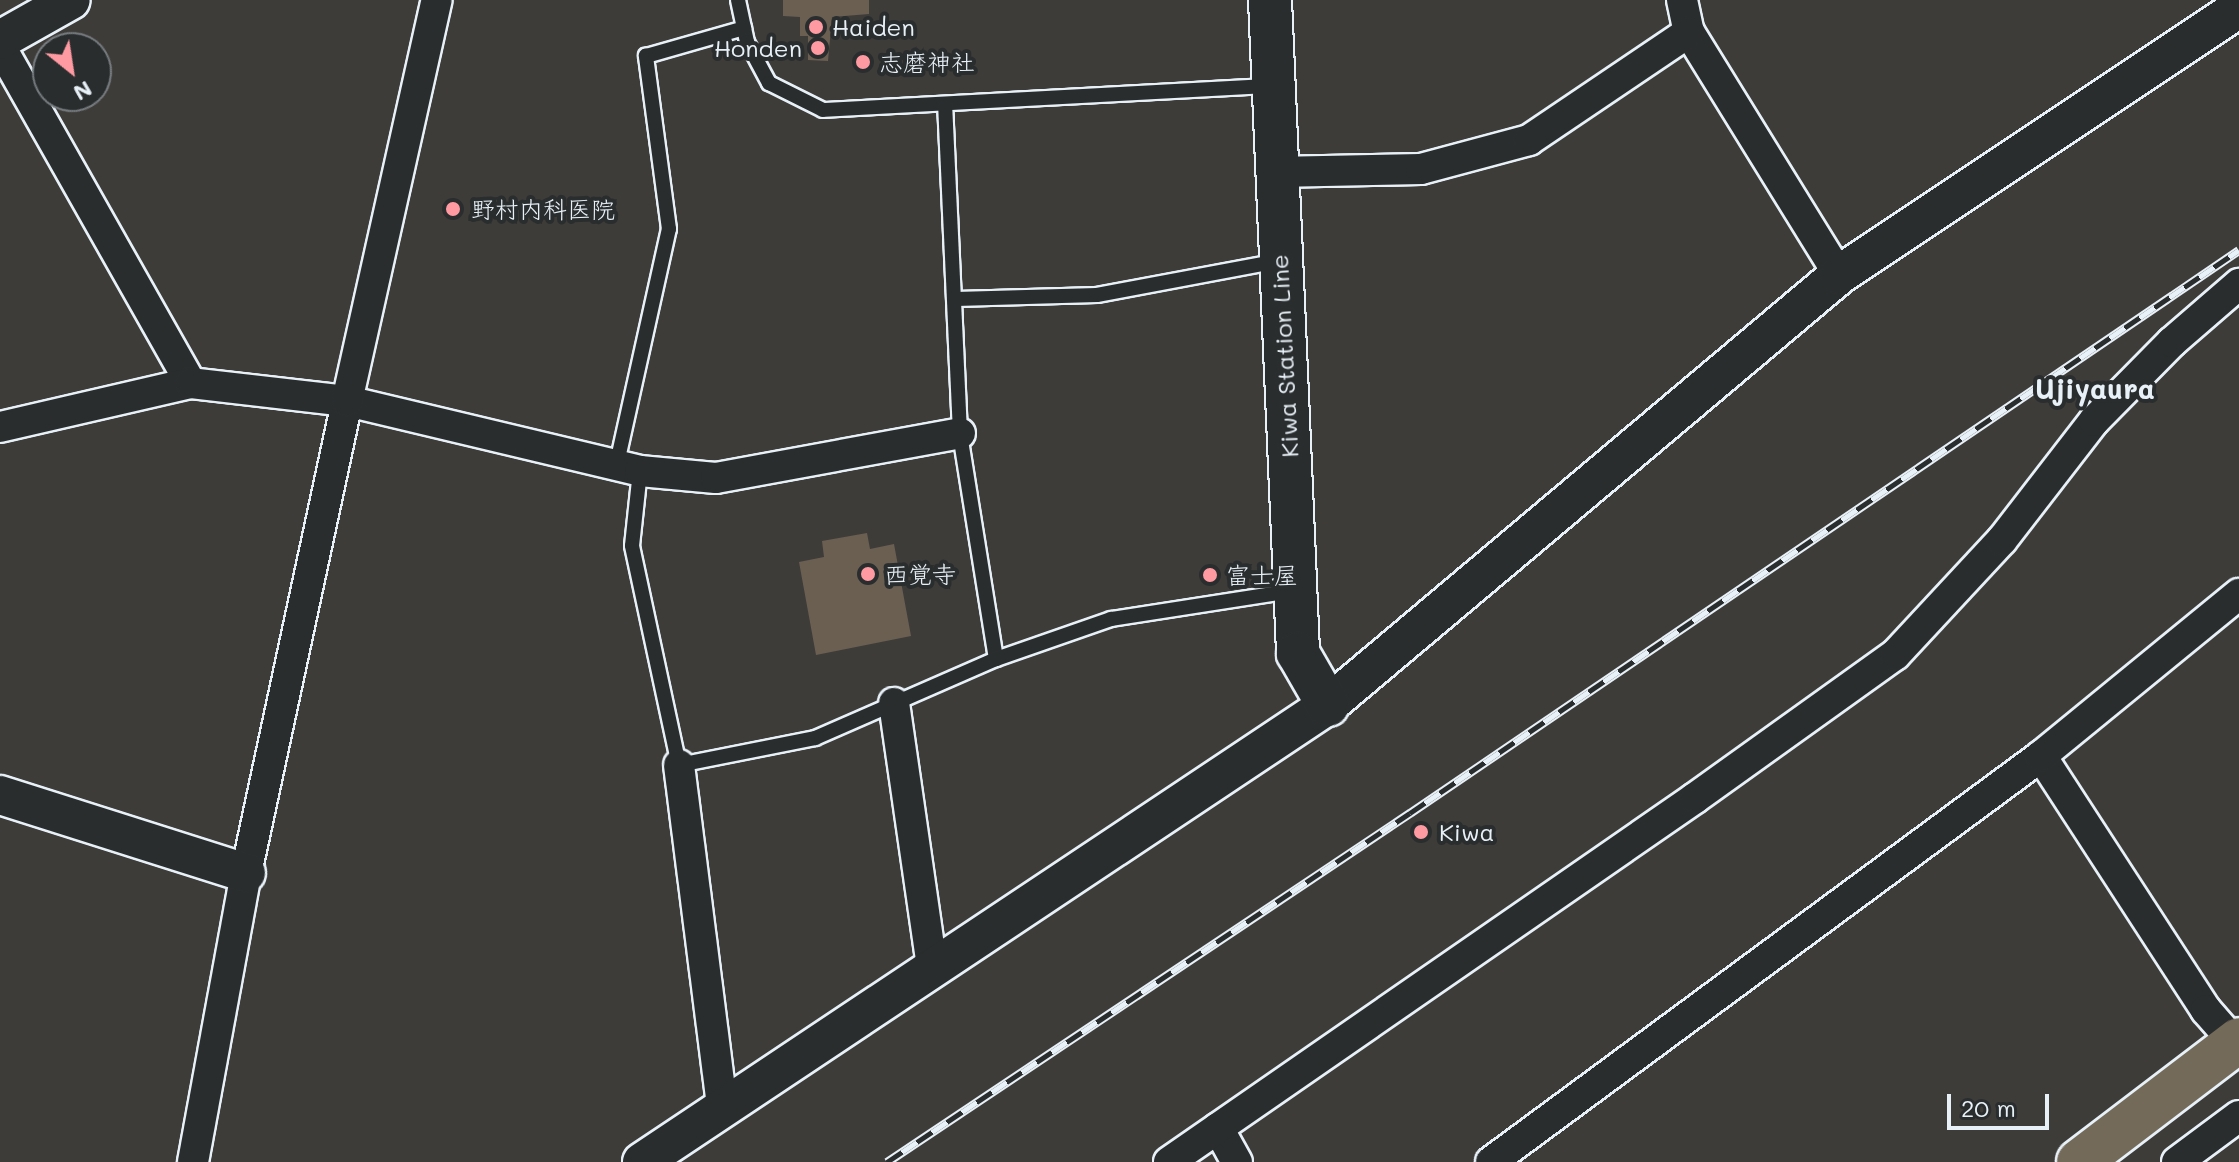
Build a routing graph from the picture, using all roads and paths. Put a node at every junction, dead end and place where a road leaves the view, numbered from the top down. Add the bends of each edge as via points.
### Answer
1 (71, 0) edge
2 (437, 0) edge
3 (738, 0) edge
4 (1270, 0) edge
5 (1682, 0) edge
6 (2239, 8) edge
7 (744, 28) junction
8 (1689, 32) junction
9 (0, 43) edge
10 (1272, 86) junction
11 (945, 104) junction
12 (1275, 172) junction
13 (1279, 261) junction
14 (1839, 275) junction
15 (2239, 284) edge
16 (956, 299) junction
17 (191, 383) junction
18 (347, 401) junction
19 (0, 427) edge
20 (960, 433) junction
21 (629, 467) junction
22 (1296, 590) junction
23 (2239, 594) edge
24 (996, 659) junction
25 (894, 703) junction
26 (1328, 705) junction
27 (2041, 756) junction
28 (679, 765) junction
29 (0, 795) edge
30 (246, 873) junction
31 (932, 966) junction
32 (2237, 1042) edge
33 (722, 1106) junction
34 (2239, 1116) edge
35 (1218, 1128) junction
36 (193, 1162) edge
37 (642, 1162) edge
38 (1169, 1162) edge
39 (1237, 1162) edge
40 (1491, 1162) edge
41 (2079, 1162) edge
42 (2177, 1162) edge

1 - 9 street
2 - 18 street
3 - 7 lane
4 - 10 main road, Kiwa Station Line
5 - 8 street
6 - 14 street
7 - 11 lane via 769,83 823,110
7 - 21 lane via 646,56 669,229
8 - 12 street via 1529,140 1421,169
8 - 14 street
9 - 17 street
10 - 11 lane
10 - 12 main road, Kiwa Station Line
11 - 16 lane
12 - 13 main road, Kiwa Station Line
13 - 16 lane via 1097,295
13 - 22 main road, Kiwa Station Line
14 - 26 street
15 - 35 street via 2094,421 2002,540 1895,655
16 - 20 lane
17 - 18 street
17 - 19 street
18 - 21 street
18 - 30 street
20 - 21 street via 716,478
20 - 24 lane
21 - 28 lane via 632,546
22 - 24 lane via 1111,619
22 - 26 main road, Kiwa Station Line via 1298,653
23 - 27 street
24 - 25 lane
25 - 28 lane via 815,738
25 - 31 street
26 - 31 street
27 - 32 street via 2206,1010
27 - 40 street
28 - 33 street
29 - 30 street
30 - 36 street
31 - 33 street
32 - 41 highway
33 - 37 street
34 - 42 street
35 - 38 street
35 - 39 street

